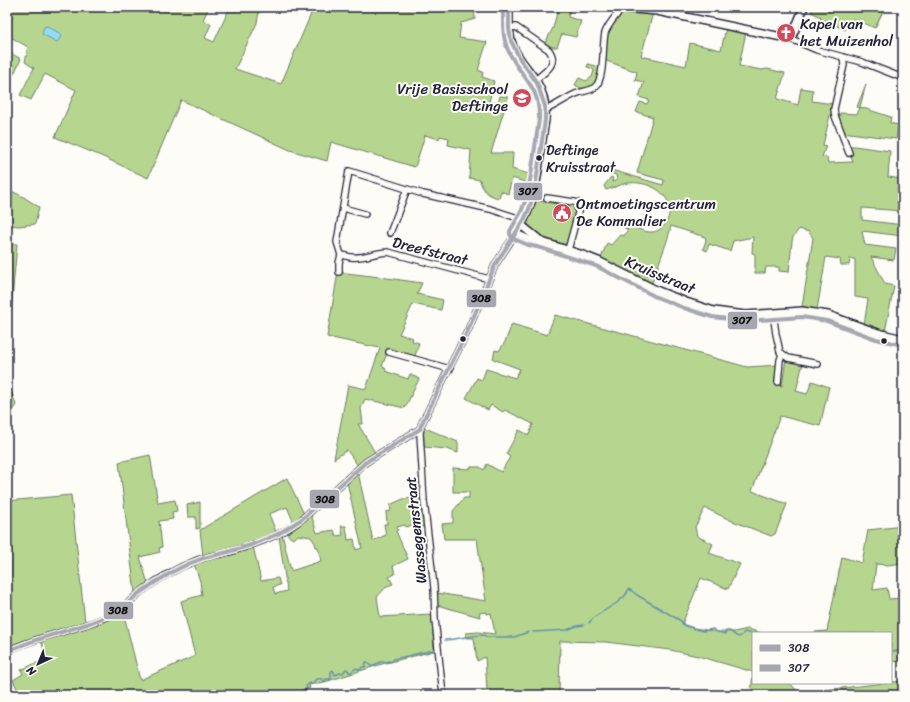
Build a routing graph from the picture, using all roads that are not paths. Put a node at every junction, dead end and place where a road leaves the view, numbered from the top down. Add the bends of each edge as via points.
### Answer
1 (8, 7) edge
2 (509, 7) edge
3 (804, 7) edge
4 (622, 8) edge
5 (7, 10) edge
6 (509, 28) junction
7 (791, 40) junction
8 (843, 57) junction
9 (903, 78) edge
10 (535, 80) junction
11 (545, 110) junction
12 (849, 153) dead end
13 (407, 189) junction
14 (547, 198) dead end
15 (343, 208) junction
16 (365, 214) dead end
17 (522, 222) junction
18 (390, 233) dead end
19 (516, 233) junction
20 (542, 242) junction
21 (568, 250) junction
22 (341, 254) junction
23 (339, 272) dead end
24 (489, 279) junction
25 (773, 313) junction
26 (903, 339) edge
27 (389, 352) dead end
28 (782, 354) junction
29 (818, 364) dead end
30 (450, 369) junction
31 (778, 382) dead end
32 (420, 429) junction
33 (7, 652) edge
34 (443, 695) edge

1 - 5 street
2 - 6 street
3 - 7 street
4 - 7 street via 657,12
4 - 11 street via 605,34 597,86
6 - 10 street via 517,55
6 - 10 street via 516,27 549,50 552,61 550,67
7 - 8 street
8 - 9 street
8 - 12 street via 844,65 834,109
10 - 11 street
11 - 17 street via 535,189
13 - 15 street via 349,171
13 - 17 street via 490,209
13 - 18 street, Dreefstraat
14 - 21 street via 578,203 578,213
15 - 16 street
15 - 22 street via 337,242
17 - 19 street
17 - 20 street, Kruisstraat
19 - 20 street, Kruisstraat
19 - 24 street, Wassegemstraat
20 - 21 street, Kruisstraat
21 - 25 street, Kruisstraat via 598,261 658,291 714,311 746,315
22 - 23 street
22 - 24 street, Dreefstraat via 356,257 388,252
24 - 30 street, Wassegemstraat
25 - 26 street, Kruisstraat via 802,311 828,315
25 - 28 street
27 - 30 street
28 - 29 street via 788,358
28 - 31 street
30 - 32 street, Wassegemstraat
32 - 33 street via 366,462 302,519 280,533 193,562 149,586 115,613
32 - 34 street, Wassegemstraat via 424,501

